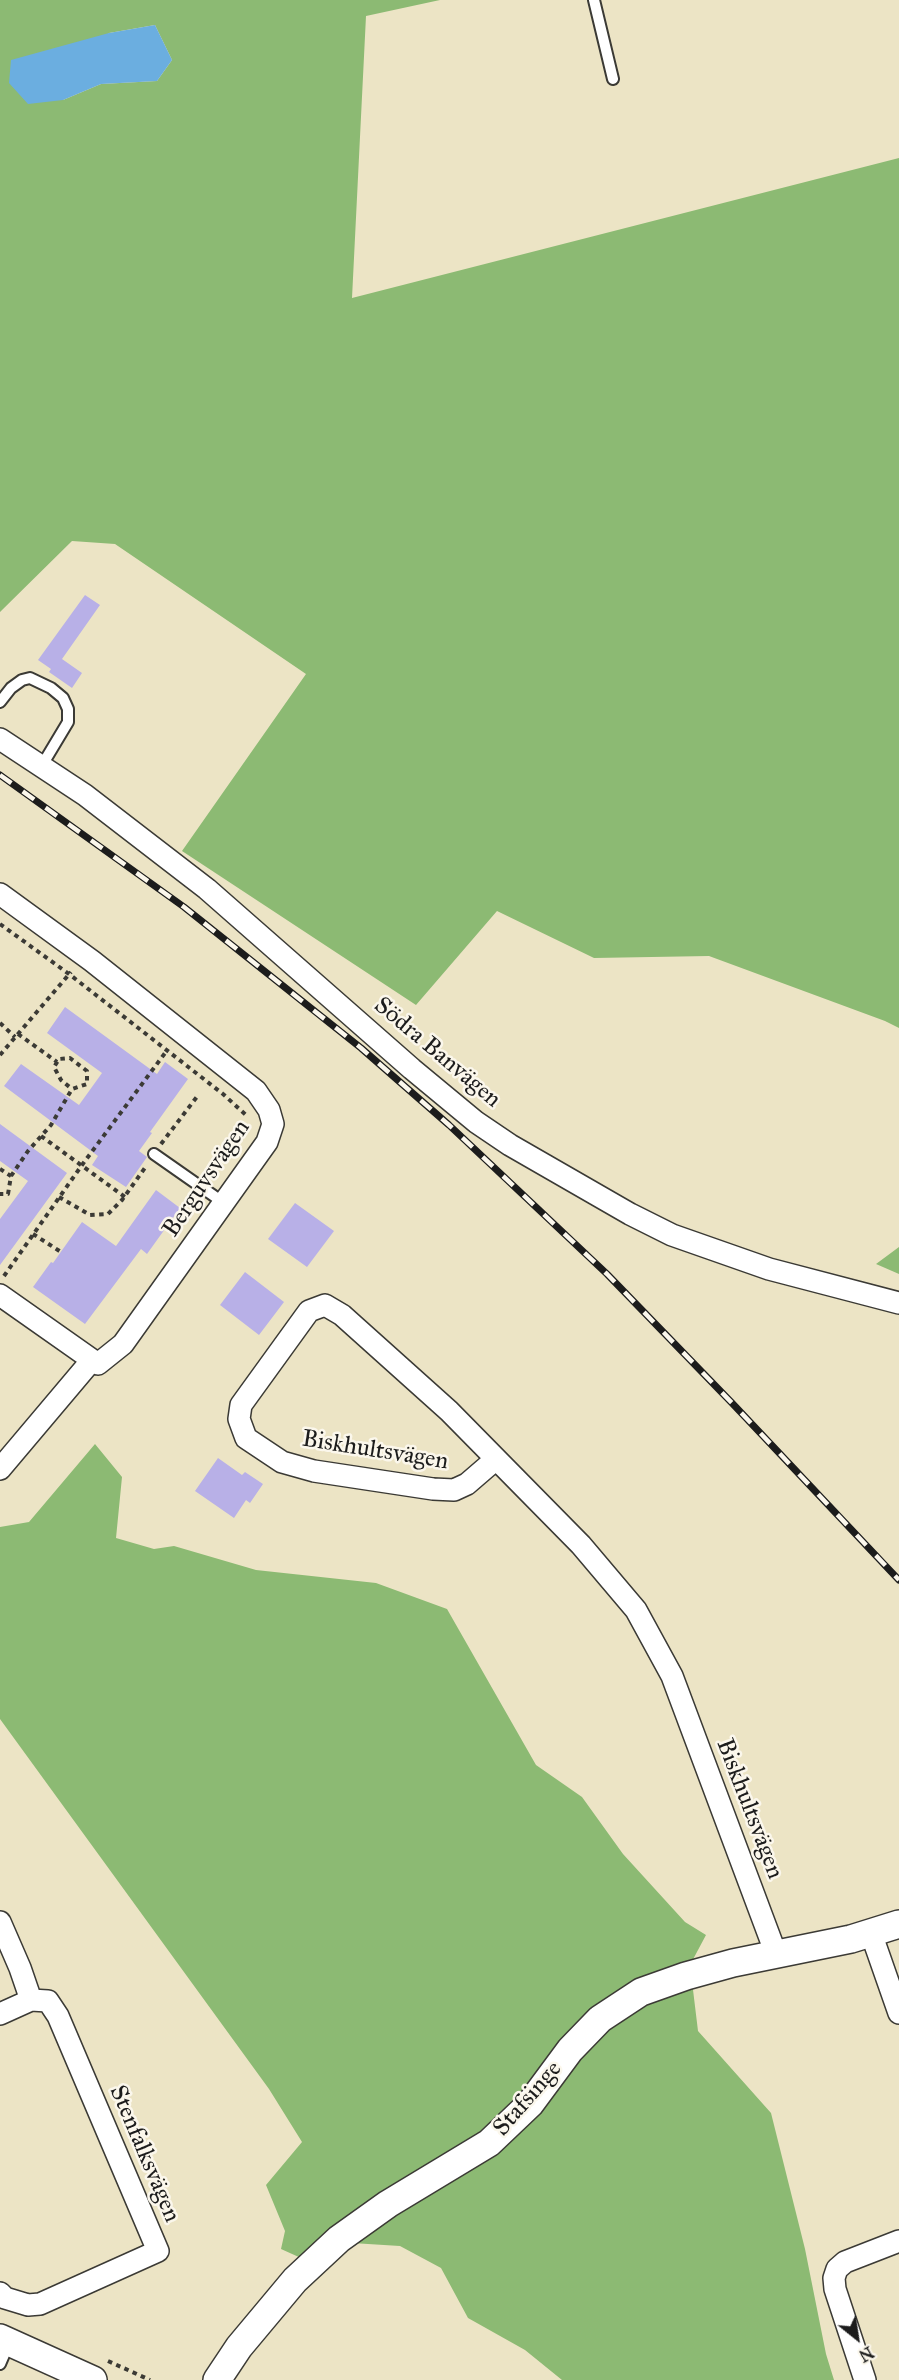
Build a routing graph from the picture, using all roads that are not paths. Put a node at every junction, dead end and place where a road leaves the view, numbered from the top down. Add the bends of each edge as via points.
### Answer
1 (594, 0) edge
2 (613, 79) dead end
3 (0, 702) edge
4 (0, 739) edge
5 (41, 766) junction
6 (0, 894) edge
7 (154, 1154) road end
8 (224, 1203) junction
9 (0, 1295) edge
10 (899, 1303) edge
11 (92, 1360) junction
12 (496, 1459) junction
13 (0, 1469) edge
14 (0, 1922) edge
15 (899, 1924) edge
16 (872, 1933) junction
17 (776, 1954) junction
18 (31, 2000) junction
19 (0, 2013) edge
20 (899, 2013) edge
21 (899, 2241) edge
22 (0, 2293) edge
23 (3, 2348) edge
24 (93, 2380) edge
25 (217, 2380) edge
26 (865, 2380) edge

1 - 2 lane
3 - 5 lane via 11,688 30,678 63,698 68,722
4 - 5 street, Södra Banvägen
5 - 10 street, Södra Banvägen via 207,889 412,1069 476,1122 510,1144 672,1235 769,1269
6 - 8 street, Berguvsvägen via 256,1091 273,1124 267,1142
7 - 8 lane
8 - 11 street, Berguvsvägen via 123,1344 98,1364
9 - 11 street
11 - 13 street
12 - 12 street, Biskhultsvägen via 440,1403 342,1315 325,1305 309,1311 241,1405 238,1419 246,1438 282,1462 314,1471 454,1490
12 - 17 street, Biskhultsvägen via 611,1579 636,1610 653,1640 672,1676
14 - 18 street
15 - 16 street, Stafsinge
16 - 17 street, Stafsinge
16 - 20 street
17 - 25 street, Stafsinge via 641,1992 600,2019 570,2050 530,2104 489,2143 388,2204 339,2239 295,2280
18 - 19 street
18 - 22 street, Stenfalksvägen via 48,2001 58,2016 158,2251 40,2304 28,2305
21 - 26 street via 844,2262 834,2278
23 - 24 street

